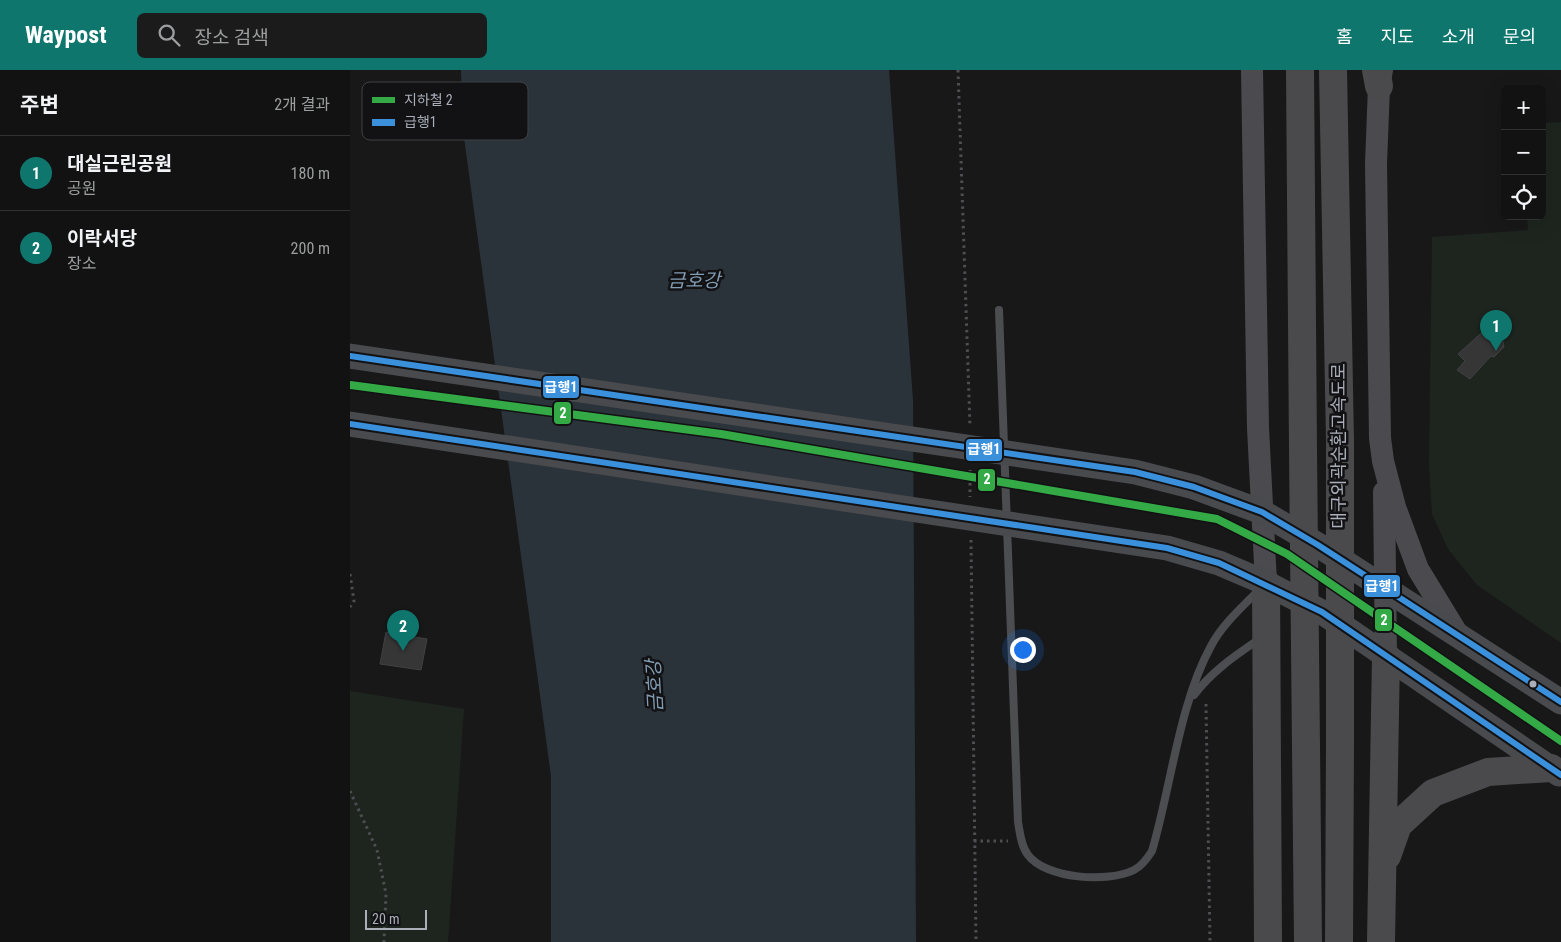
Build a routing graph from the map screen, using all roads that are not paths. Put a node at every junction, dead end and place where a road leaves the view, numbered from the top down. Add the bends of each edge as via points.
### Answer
1 (1252, 70) edge
2 (1300, 70) edge
3 (1333, 70) edge
4 (1379, 74) edge
5 (1000, 310) dead end
6 (350, 356) edge
7 (350, 424) edge
8 (1383, 462) junction
9 (1262, 512) junction
10 (1266, 583) junction
11 (1386, 588) junction
12 (1457, 633) junction
13 (1266, 635) junction
14 (1386, 656) junction
15 (1190, 701) junction
16 (1561, 702) edge
17 (1556, 772) edge
18 (1381, 871) junction
19 (1268, 942) edge
20 (1308, 942) edge
21 (1339, 942) edge
22 (1381, 942) edge

1 - 9 street
2 - 20 highway, 대구외곽순환고속도로, bridge
3 - 21 highway, 대구외곽순환고속도로, bridge via 1340,441
4 - 8 street via 1376,164
5 - 15 lane via 1018,822 1021,841 1028,855 1047,870 1074,876 1113,875 1132,871 1143,864 1152,851 1162,817
6 - 9 main road, bridge via 1135,472 1194,487
7 - 10 main road, bridge via 1167,548 1219,563
8 - 11 street
8 - 12 street via 1418,569
9 - 10 street
9 - 11 main road
10 - 13 highway
10 - 14 main road via 1322,612
10 - 15 lane via 1231,618 1211,645
11 - 12 main road
11 - 14 street
12 - 16 main road
13 - 15 lane via 1205,681
13 - 19 highway
14 - 17 main road
14 - 18 highway
17 - 18 highway via 1488,772 1433,793 1398,824
18 - 22 highway

